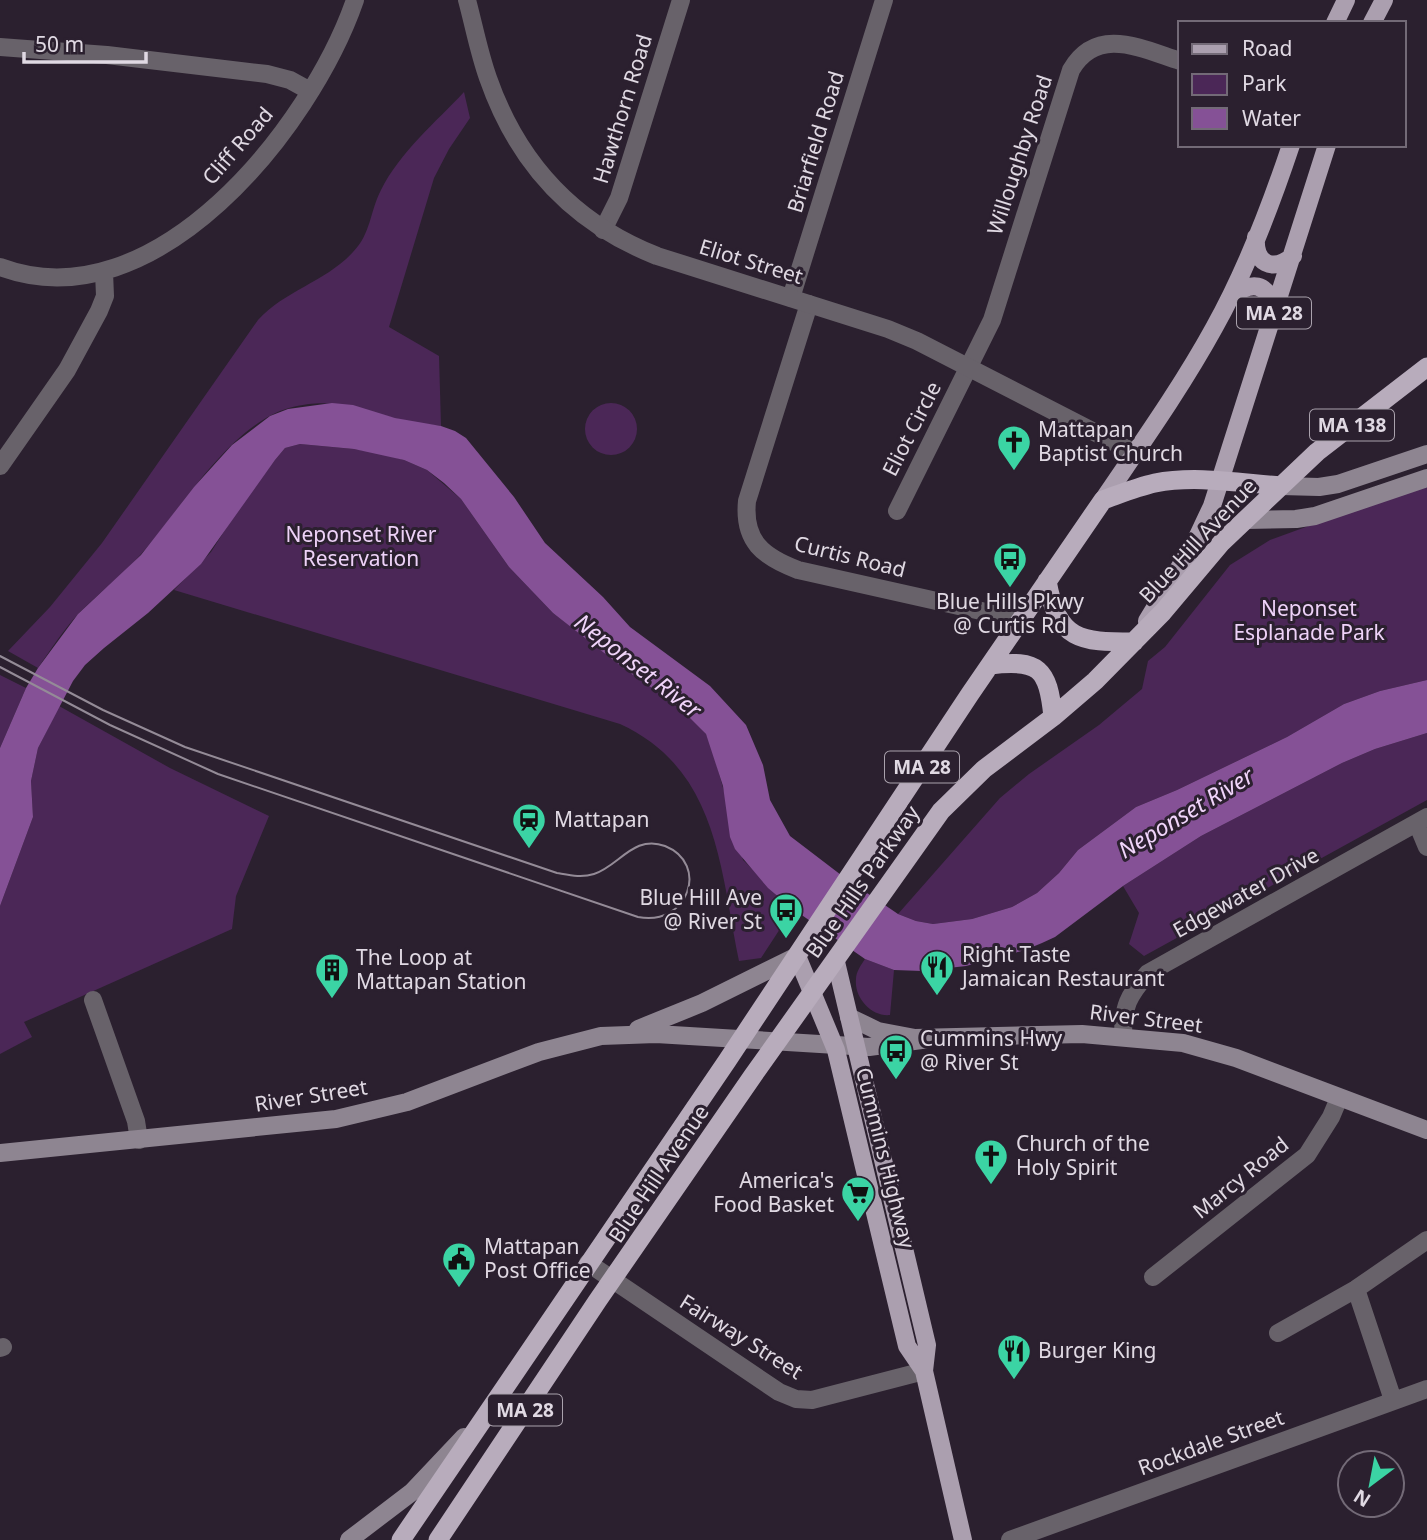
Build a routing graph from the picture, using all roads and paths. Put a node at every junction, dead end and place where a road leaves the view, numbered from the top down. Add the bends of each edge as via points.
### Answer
1 (355, 0) edge
2 (467, 0) edge
3 (681, 0) edge
4 (884, 0) edge
5 (1346, 0) edge
6 (1384, 0) edge
7 (1336, 21) edge
8 (1373, 21) edge
9 (0, 47) edge
10 (1178, 60) edge
11 (310, 90) junction
12 (1290, 147) edge
13 (1326, 147) edge
14 (603, 230) junction
15 (1256, 237) junction
16 (1293, 256) junction
17 (0, 267) edge
18 (103, 272) junction
19 (1230, 296) junction
20 (791, 298) junction
21 (809, 304) junction
22 (1275, 308) junction
23 (969, 367) junction
24 (1427, 367) edge
25 (1135, 453) junction
26 (1427, 454) edge
27 (0, 466) edge
28 (1427, 478) edge
29 (1220, 481) junction
30 (1281, 486) junction
31 (1103, 500) junction
32 (897, 511) dead end
33 (1245, 520) junction
34 (1047, 582) junction
35 (1021, 620) junction
36 (1134, 642) junction
37 (990, 665) junction
38 (1053, 717) junction
39 (1422, 820) edge
40 (1427, 847) edge
41 (802, 948) junction
42 (836, 962) junction
43 (813, 993) junction
44 (93, 1000) dead end
45 (849, 1017) junction
46 (617, 1034) junction
47 (1124, 1036) junction
48 (929, 1039) junction
49 (741, 1040) junction
50 (777, 1043) junction
51 (835, 1046) junction
52 (856, 1047) junction
53 (1339, 1098) junction
54 (1427, 1130) edge
55 (139, 1140) junction
56 (0, 1153) edge
57 (1427, 1240) edge
58 (587, 1263) junction
59 (1153, 1278) dead end
60 (613, 1280) junction
61 (1356, 1289) junction
62 (1278, 1333) dead end
63 (924, 1371) junction
64 (1427, 1390) edge
65 (1393, 1400) junction
66 (488, 1411) junction
67 (426, 1503) junction
68 (451, 1520) junction
69 (349, 1540) edge
70 (401, 1540) edge
71 (438, 1540) edge
72 (963, 1540) edge
73 (1010, 1540) edge

1 - 11 street, Cliff Road
2 - 14 street, Eliot Street via 487,77 514,135 554,190
3 - 14 street, Hawthorn Road via 619,198
4 - 20 street, Briarfield Road
5 - 7 main road
6 - 8 main road
9 - 11 street via 267,74
10 - 23 street, Willoughby Road via 1116,43 1096,46 1077,60 992,320
11 - 18 street, Cliff Road via 274,142 205,215 160,248
12 - 15 main road, Blue Hills Parkway / MA 28
13 - 16 main road, Blue Hills Parkway / MA 28
14 - 20 street, Eliot Street via 657,256
15 - 16 main road via 1257,253 1264,262 1275,265
15 - 19 main road, Blue Hills Parkway / MA 28
16 - 22 main road, Blue Hills Parkway / MA 28
17 - 18 street, Cliff Road via 44,276
18 - 27 street via 105,296 99,311 66,370
19 - 22 main road via 1259,287 1266,290
19 - 25 main road, Blue Hills Parkway / MA 28 via 1185,378
20 - 21 street, Eliot Street
21 - 23 street, Eliot Street via 903,335
21 - 35 street, Curtis Road via 747,500 753,540 769,557 798,570
22 - 29 main road, Blue Hills Parkway / MA 28
23 - 25 street, Eliot Street
23 - 32 street, Eliot Circle
24 - 30 highway, Blue Hill Avenue / MA 138
25 - 31 main road, Blue Hills Parkway / MA 28
26 - 30 main road via 1338,484
28 - 33 main road via 1315,516
29 - 30 highway
29 - 31 highway via 1154,483
29 - 36 main road, Blue Hills Parkway / MA 28 via 1195,542
30 - 33 highway, Blue Hill Avenue / MA 138
31 - 34 highway, Blue Hills Parkway / MA 28
33 - 36 highway, Blue Hill Avenue / MA 138
34 - 35 highway, Blue Hills Parkway / MA 28
34 - 36 highway via 1055,612 1072,633 1094,641
35 - 37 highway, Blue Hills Parkway / MA 28
36 - 38 highway, Blue Hills Parkway / MA 28
37 - 38 highway via 1024,663 1039,671 1048,683
37 - 41 highway, Blue Hills Parkway / MA 28
38 - 42 highway, Blue Hills Parkway / MA 28 via 954,796
39 - 40 street
39 - 47 street, Edgewater Drive via 1148,973 1124,1012
41 - 43 main road, Cummins Highway
41 - 46 main road, River Street via 678,1014
41 - 49 highway, Blue Hills Parkway / MA 28
42 - 43 highway, Blue Hills Parkway / MA 28
42 - 45 main road, Cummins Highway
43 - 50 highway, Blue Hills Parkway / MA 28
43 - 51 main road, Cummins Highway
44 - 55 street
45 - 48 main road, River Street via 878,1031
45 - 52 main road, Cummins Highway
46 - 49 main road, River Street
46 - 55 main road, River Street via 555,1047 428,1095 362,1113
47 - 48 main road, River Street
47 - 53 main road, River Street via 1208,1049
48 - 52 main road, River Street
49 - 50 main road, River Street
49 - 58 highway, Blue Hill Avenue / MA 28
50 - 51 main road, River Street
50 - 60 highway, Blue Hill Avenue / MA 28
51 - 52 main road, River Street
51 - 63 main road, Cummins Highway via 907,1346
52 - 63 main road, Cummins Highway via 927,1345
53 - 54 main road, River Street
53 - 59 street, Marcy Road via 1307,1155
55 - 56 main road, River Street
57 - 61 street
58 - 60 street, Fairway Street
58 - 66 highway, Blue Hill Avenue / MA 28
60 - 63 street, Fairway Street via 796,1399 820,1398
60 - 68 highway, Blue Hill Avenue / MA 28
61 - 62 street
61 - 65 street
63 - 72 main road, Cummins Highway
64 - 65 street, Rockdale Street
65 - 73 street, Rockdale Street
66 - 67 highway, Blue Hill Avenue / MA 28
66 - 69 main road, Blue Hill Avenue via 412,1492
67 - 68 highway
67 - 70 highway, Blue Hill Avenue / MA 28
68 - 71 highway, Blue Hill Avenue / MA 28

